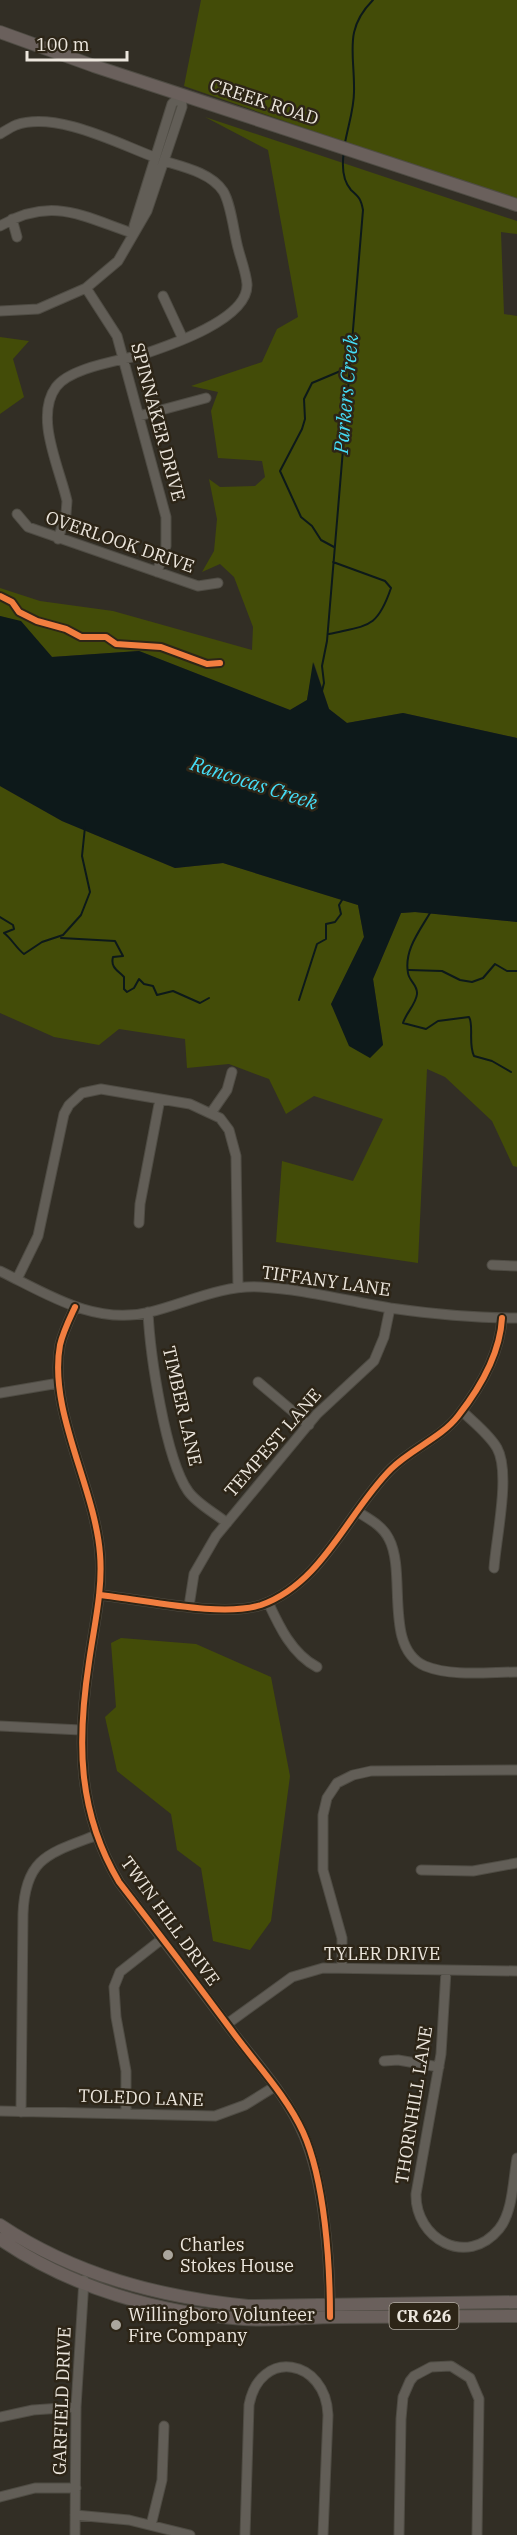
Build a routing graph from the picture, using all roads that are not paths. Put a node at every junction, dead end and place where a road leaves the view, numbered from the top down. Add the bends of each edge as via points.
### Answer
1 (0, 32) edge
2 (180, 94) junction
3 (0, 134) edge
4 (154, 157) junction
5 (164, 161) junction
6 (517, 205) edge
7 (12, 219) junction
8 (0, 226) edge
9 (132, 233) junction
10 (17, 237) dead end
11 (86, 288) junction
12 (163, 296) dead end
13 (0, 311) edge
14 (183, 339) junction
15 (124, 359) junction
16 (206, 398) dead end
17 (139, 416) junction
18 (17, 514) dead end
19 (58, 539) junction
20 (157, 572) junction
21 (218, 584) dead end
22 (232, 1072) dead end
23 (160, 1099) junction
24 (211, 1113) junction
25 (139, 1223) dead end
26 (492, 1265) dead end
27 (517, 1266) edge
28 (0, 1271) edge
29 (17, 1279) junction
30 (238, 1287) junction
31 (75, 1307) junction
32 (390, 1308) junction
33 (148, 1312) junction
34 (501, 1318) junction
35 (517, 1318) edge
36 (258, 1382) dead end
37 (59, 1383) junction
38 (0, 1392) edge
39 (462, 1411) junction
40 (309, 1425) junction
41 (358, 1512) junction
42 (227, 1523) junction
43 (494, 1568) dead end
44 (99, 1595) junction
45 (268, 1602) junction
46 (189, 1606) junction
47 (317, 1666) dead end
48 (517, 1672) edge
49 (0, 1726) edge
50 (81, 1730) junction
51 (517, 1770) edge
52 (97, 1835) junction
53 (517, 1863) edge
54 (421, 1870) dead end
55 (162, 1939) junction
56 (342, 1967) junction
57 (446, 1971) junction
58 (517, 1971) edge
59 (227, 2024) junction
60 (384, 2061) dead end
61 (439, 2067) junction
62 (274, 2087) junction
63 (0, 2111) edge
64 (21, 2112) junction
65 (126, 2113) junction
66 (517, 2158) edge
67 (0, 2225) edge
68 (0, 2239) edge
69 (85, 2269) junction
70 (84, 2283) junction
71 (517, 2302) edge
72 (330, 2311) junction
73 (517, 2316) edge
74 (76, 2408) junction
75 (0, 2417) edge
76 (164, 2426) dead end
77 (76, 2488) junction
78 (0, 2497) edge
79 (75, 2514) junction
80 (151, 2525) junction
81 (75, 2535) edge
82 (190, 2535) edge
83 (245, 2535) edge
84 (323, 2535) edge
85 (399, 2535) edge
86 (477, 2535) edge

1 - 2 main road, CREEK ROAD
2 - 4 street via 172,104
2 - 5 street via 182,107
2 - 6 main road, CREEK ROAD
3 - 4 street via 17,125 43,122 72,127
4 - 9 street
5 - 9 street via 147,211
5 - 14 street via 194,171 224,192 247,285 239,307 223,320
7 - 8 street
7 - 9 street via 42,209 66,210
7 - 10 street
9 - 11 street via 118,261
11 - 13 street via 38,309
11 - 15 street, SPINNAKER DRIVE via 114,328
12 - 14 street
14 - 15 street
15 - 17 street, SPINNAKER DRIVE
15 - 19 street via 66,378 57,385 49,401 48,429 67,501
16 - 17 street
17 - 20 street, SPINNAKER DRIVE via 168,528
18 - 19 street, OVERLOOK DRIVE via 28,527
19 - 20 street, OVERLOOK DRIVE
20 - 21 street, OVERLOOK DRIVE via 198,586
22 - 24 street via 227,1090
23 - 24 street via 190,1104
23 - 25 street
23 - 29 street via 101,1089 82,1093 69,1105 38,1236
24 - 30 street via 229,1130 236,1156
26 - 27 street
28 - 29 street, TIFFANY LANE
29 - 31 street, TIFFANY LANE
30 - 32 street, TIFFANY LANE via 296,1291
30 - 33 street, TIFFANY LANE
31 - 33 street, TIFFANY LANE via 113,1316
31 - 37 street, TWIN HILL DRIVE via 60,1345
32 - 34 street, TIFFANY LANE
32 - 40 street, TEMPEST LANE via 374,1361
33 - 42 street, TIMBER LANE via 153,1361 179,1473 195,1498
34 - 35 street, TIFFANY LANE
34 - 39 street via 501,1336 494,1356
36 - 40 street
37 - 38 street
37 - 44 street, TWIN HILL DRIVE via 98,1538
39 - 41 street via 391,1470
39 - 43 street via 496,1447 502,1462
40 - 42 street, TEMPEST LANE
41 - 45 street via 305,1578
41 - 48 street via 390,1539 400,1626 412,1657 444,1671
42 - 46 street, TEMPEST LANE via 196,1568
44 - 46 street
44 - 50 street, TWIN HILL DRIVE
45 - 46 street via 243,1609
45 - 47 street via 280,1629 298,1653
49 - 50 street
50 - 52 street, TWIN HILL DRIVE via 84,1786
51 - 56 street via 371,1771 338,1783 325,1806 322,1860 342,1938
52 - 55 street, TWIN HILL DRIVE via 119,1881
52 - 64 street via 48,1854 34,1869 27,1886 23,1914
53 - 54 street via 464,1872
55 - 59 street, TWIN HILL DRIVE
55 - 65 street via 120,1972 114,1987 126,2071
56 - 57 street, TYLER DRIVE
56 - 59 street, TYLER DRIVE via 292,1977
57 - 58 street, TYLER DRIVE
57 - 61 street, THORNHILL LANE
59 - 62 street, TWIN HILL DRIVE
60 - 61 street
61 - 66 street, THORNHILL LANE via 416,2194 420,2219 430,2233 444,2243 460,2246 477,2245 492,2236 507,2214
62 - 65 street, TOLEDO LANE via 215,2116
62 - 72 street, TWIN HILL DRIVE via 298,2123 311,2155 326,2241
63 - 64 street, TOLEDO LANE
64 - 65 street, TOLEDO LANE
67 - 69 main road, CR 626 via 33,2246
68 - 70 main road, CR 626
69 - 70 street, GARFIELD DRIVE
69 - 72 main road, CR 626 via 122,2283 211,2302
70 - 72 main road, CR 626 via 124,2299 195,2314 246,2319
70 - 74 street, GARFIELD DRIVE
71 - 72 main road, CR 626
72 - 73 main road, CR 626
74 - 75 street via 33,2410
74 - 77 street, GARFIELD DRIVE
76 - 80 street via 163,2473
77 - 78 street via 35,2488
77 - 79 street, GARFIELD DRIVE
79 - 80 street
79 - 81 street, GARFIELD DRIVE
80 - 82 street
83 - 84 street via 252,2390 265,2373 279,2367 308,2373 326,2398
85 - 86 street via 403,2397 414,2376 444,2365 465,2373 479,2399

